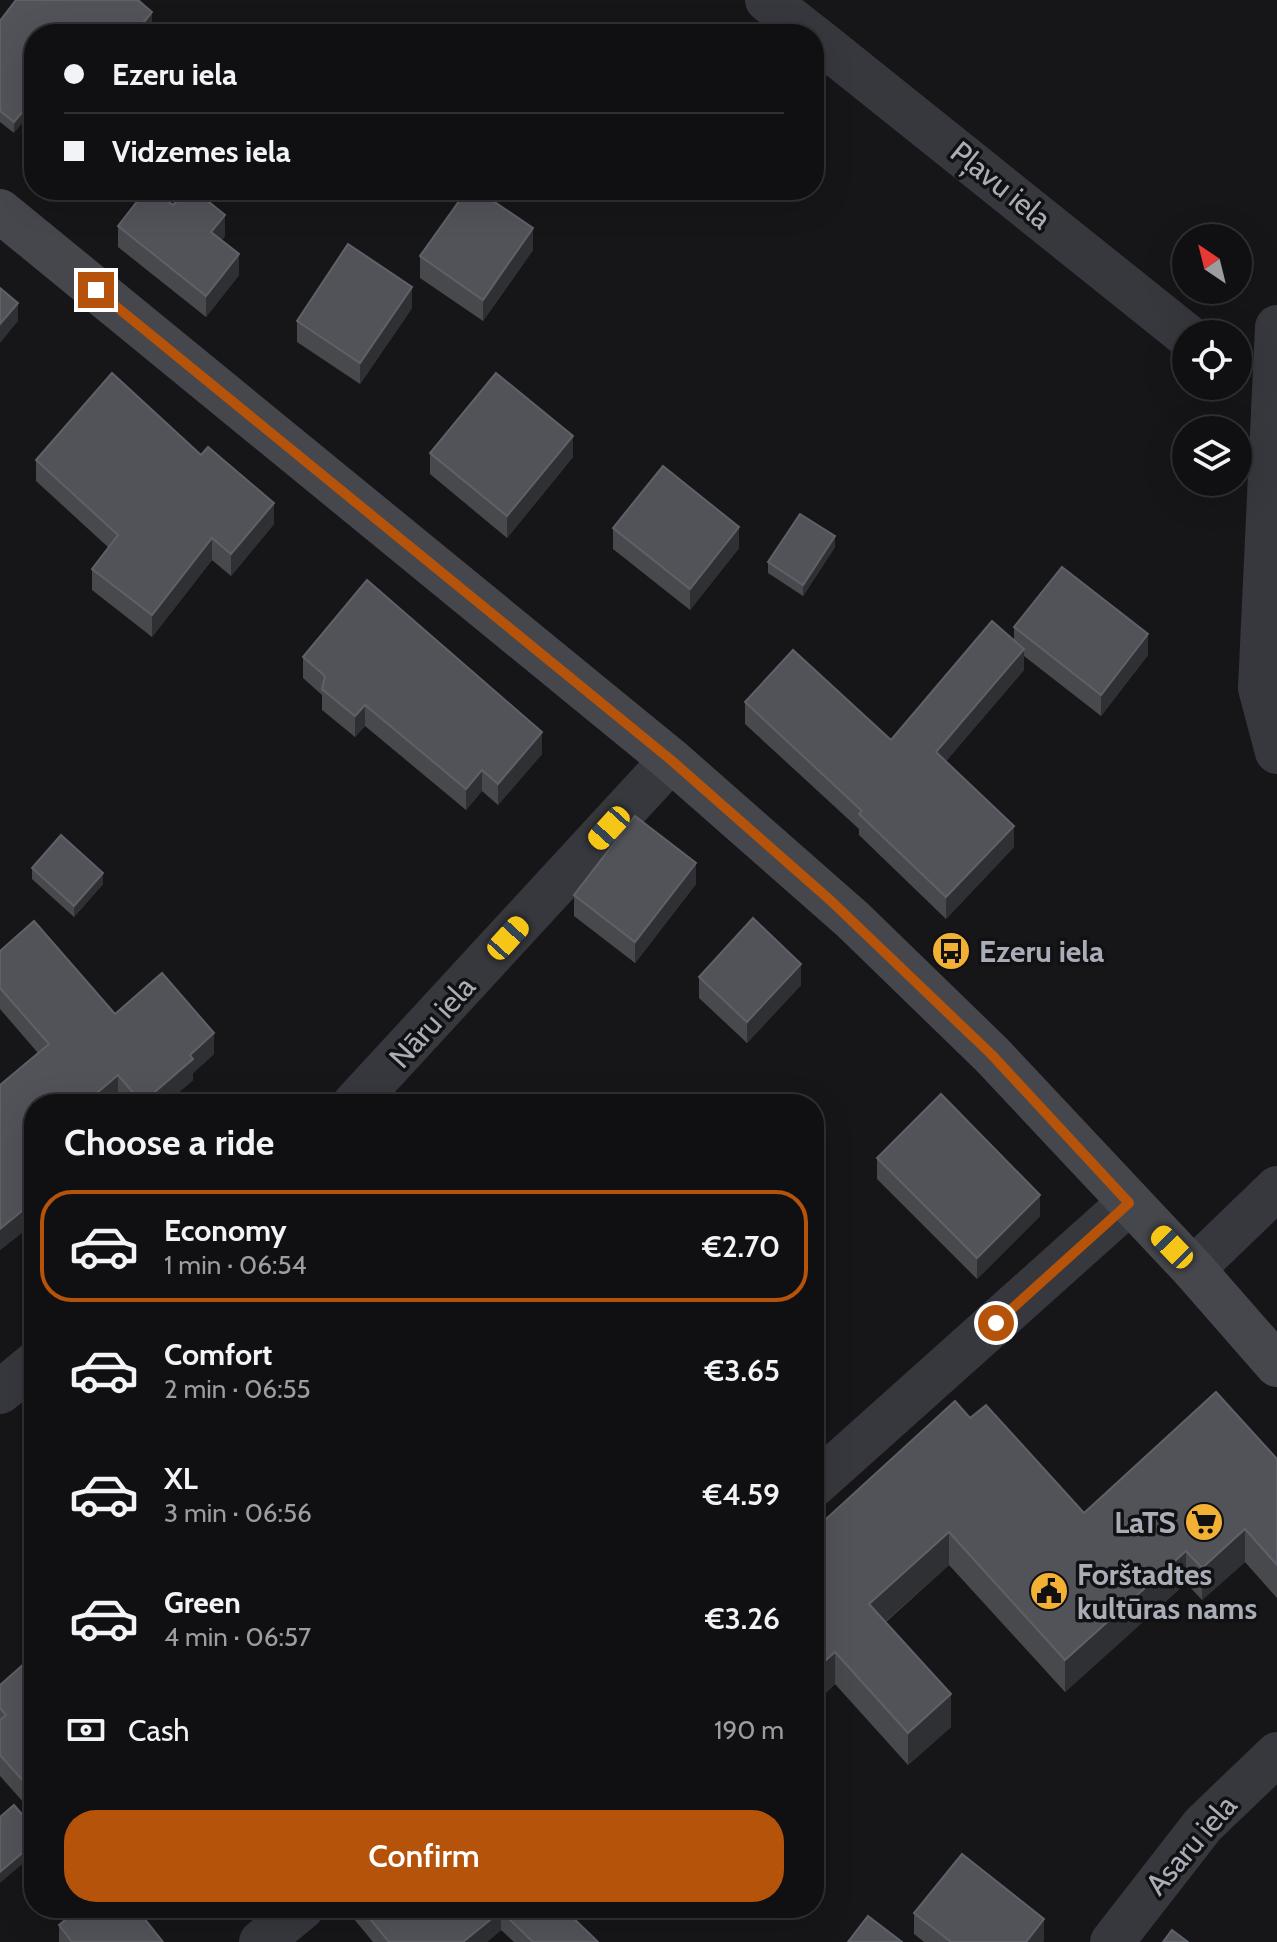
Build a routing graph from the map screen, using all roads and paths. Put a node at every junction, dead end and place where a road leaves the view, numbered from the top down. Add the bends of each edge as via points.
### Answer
1 (767, 0) edge
2 (797, 24) edge
3 (824, 46) edge
4 (0, 211) edge
5 (1172, 324) edge
6 (1277, 327) edge
7 (1252, 388) edge
8 (1272, 404) junction
9 (1277, 752) edge
10 (671, 760) junction
11 (363, 1094) edge
12 (1277, 1188) edge
13 (1129, 1203) junction
14 (1193, 1269) junction
15 (1277, 1365) edge
16 (24, 1372) edge
17 (0, 1392) edge
18 (824, 1476) edge
19 (1277, 1754) edge
20 (290, 1918) edge
21 (261, 1942) edge
22 (1112, 1942) edge

1 - 2 street, Pļavu iela
3 - 5 street, Pļavu iela
4 - 10 street
6 - 8 street
7 - 8 street
8 - 9 street via 1260,688
10 - 11 street, Nāru iela
10 - 13 street via 853,920 992,1055
12 - 14 street
13 - 14 street
13 - 18 street
14 - 15 street
16 - 17 street
19 - 22 street, Asaru iela via 1203,1825
20 - 21 street

